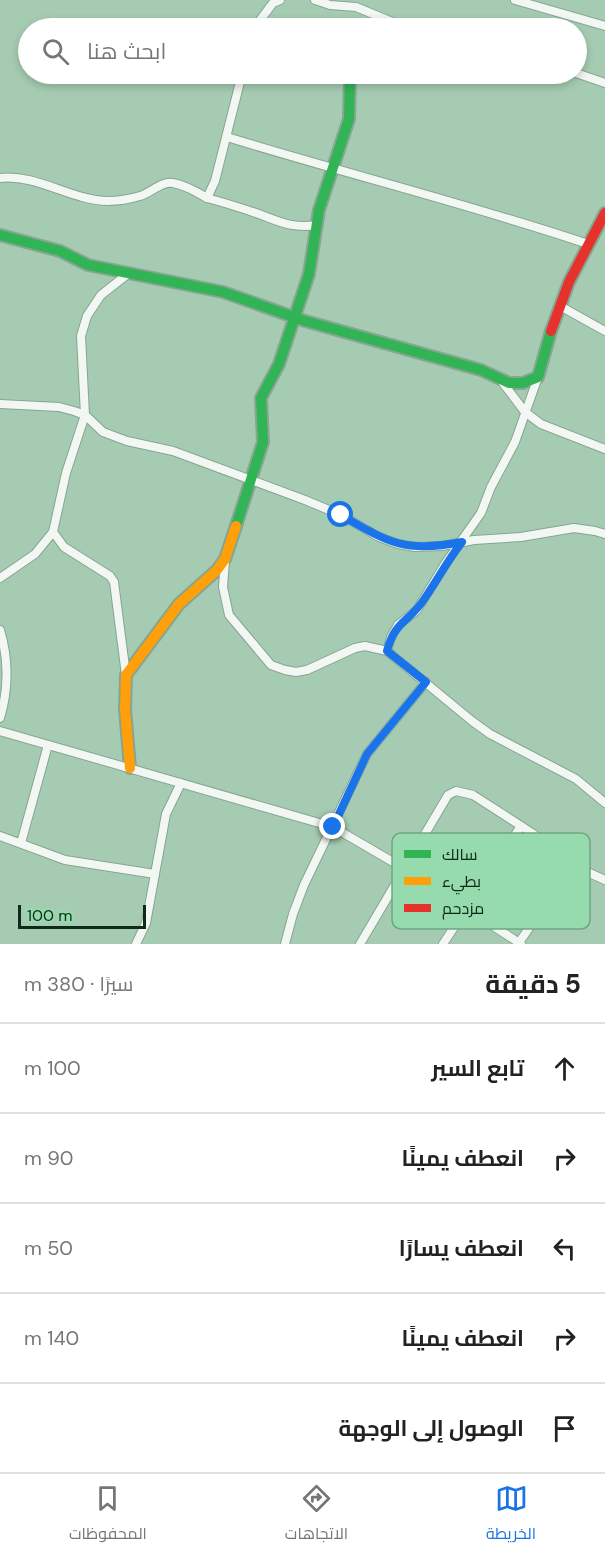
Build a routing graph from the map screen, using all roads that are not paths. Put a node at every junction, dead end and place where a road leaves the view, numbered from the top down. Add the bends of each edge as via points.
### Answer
1 (279, 0) edge
2 (315, 0) edge
3 (515, 0) edge
4 (262, 18) edge
5 (382, 18) edge
6 (577, 18) edge
7 (587, 21) edge
8 (605, 26) edge
9 (587, 77) edge
10 (605, 83) edge
11 (240, 84) edge
12 (350, 84) edge
13 (227, 137) junction
14 (332, 169) junction
15 (0, 178) edge
16 (207, 198) junction
17 (605, 213) edge
18 (316, 225) junction
19 (600, 227) edge
20 (0, 235) edge
21 (588, 244) junction
22 (129, 273) junction
23 (560, 306) junction
24 (295, 317) junction
25 (605, 331) edge
26 (538, 377) junction
27 (503, 382) junction
28 (0, 404) edge
29 (525, 412) junction
30 (85, 415) junction
31 (605, 449) edge
32 (251, 480) junction
33 (53, 532) junction
34 (605, 534) edge
35 (462, 542) junction
36 (225, 559) junction
37 (0, 578) edge
38 (0, 630) edge
39 (387, 651) junction
40 (126, 675) junction
41 (426, 682) junction
42 (0, 718) edge
43 (0, 731) edge
44 (48, 745) junction
45 (130, 768) junction
46 (181, 783) junction
47 (605, 803) edge
48 (521, 826) junction
49 (333, 827) junction
50 (426, 833) edge
51 (516, 833) edge
52 (531, 833) edge
53 (0, 836) edge
54 (21, 843) junction
55 (392, 861) edge
56 (590, 873) edge
57 (155, 874) junction
58 (605, 880) edge
59 (392, 891) edge
60 (453, 929) edge
61 (497, 929) edge
62 (529, 929) edge
63 (136, 944) edge
64 (285, 944) edge
65 (360, 944) edge
66 (443, 944) edge
67 (519, 944) edge

1 - 4 street
2 - 5 street via 356,7
3 - 6 street
7 - 8 street
9 - 10 street
11 - 13 street
12 - 14 street via 349,119
13 - 14 street
13 - 16 street
14 - 18 street
14 - 21 street
15 - 16 street via 20,177 88,199 109,201 140,196 165,183
16 - 18 street via 287,226
17 - 19 street
18 - 24 street via 309,274
19 - 21 street
20 - 22 street via 60,251 88,265
21 - 23 street
22 - 24 street via 223,292
22 - 30 street via 101,295 87,316 81,336
23 - 25 street
23 - 26 street
24 - 27 street via 481,370
24 - 32 street via 279,364 261,398 262,442
26 - 27 street via 521,384
26 - 29 street
27 - 29 street
28 - 30 street via 59,407
29 - 31 street via 541,424
29 - 35 street via 481,513
30 - 32 street via 103,432 173,451
30 - 33 street via 66,473
32 - 35 street via 341,515 398,544 415,547
32 - 36 street
33 - 37 street via 26,562
33 - 40 street via 64,547 114,582
34 - 35 street via 574,528
35 - 39 street via 417,610 398,626
36 - 39 street via 223,587 230,615 271,665 296,672 355,648
36 - 40 street via 179,604
38 - 42 street via 8,678
39 - 41 street
40 - 45 street
41 - 47 street via 490,734 576,779
41 - 49 street via 367,754
43 - 44 street
44 - 45 street
44 - 54 street
45 - 46 street
46 - 49 street
46 - 57 street via 166,814
48 - 50 street via 473,795 456,791 448,795
48 - 51 street
48 - 52 street
49 - 55 street
49 - 64 street via 304,885
53 - 54 street
54 - 57 street via 65,860
56 - 58 street
57 - 63 street via 146,923
59 - 65 street
60 - 66 street
61 - 67 street
62 - 67 street

